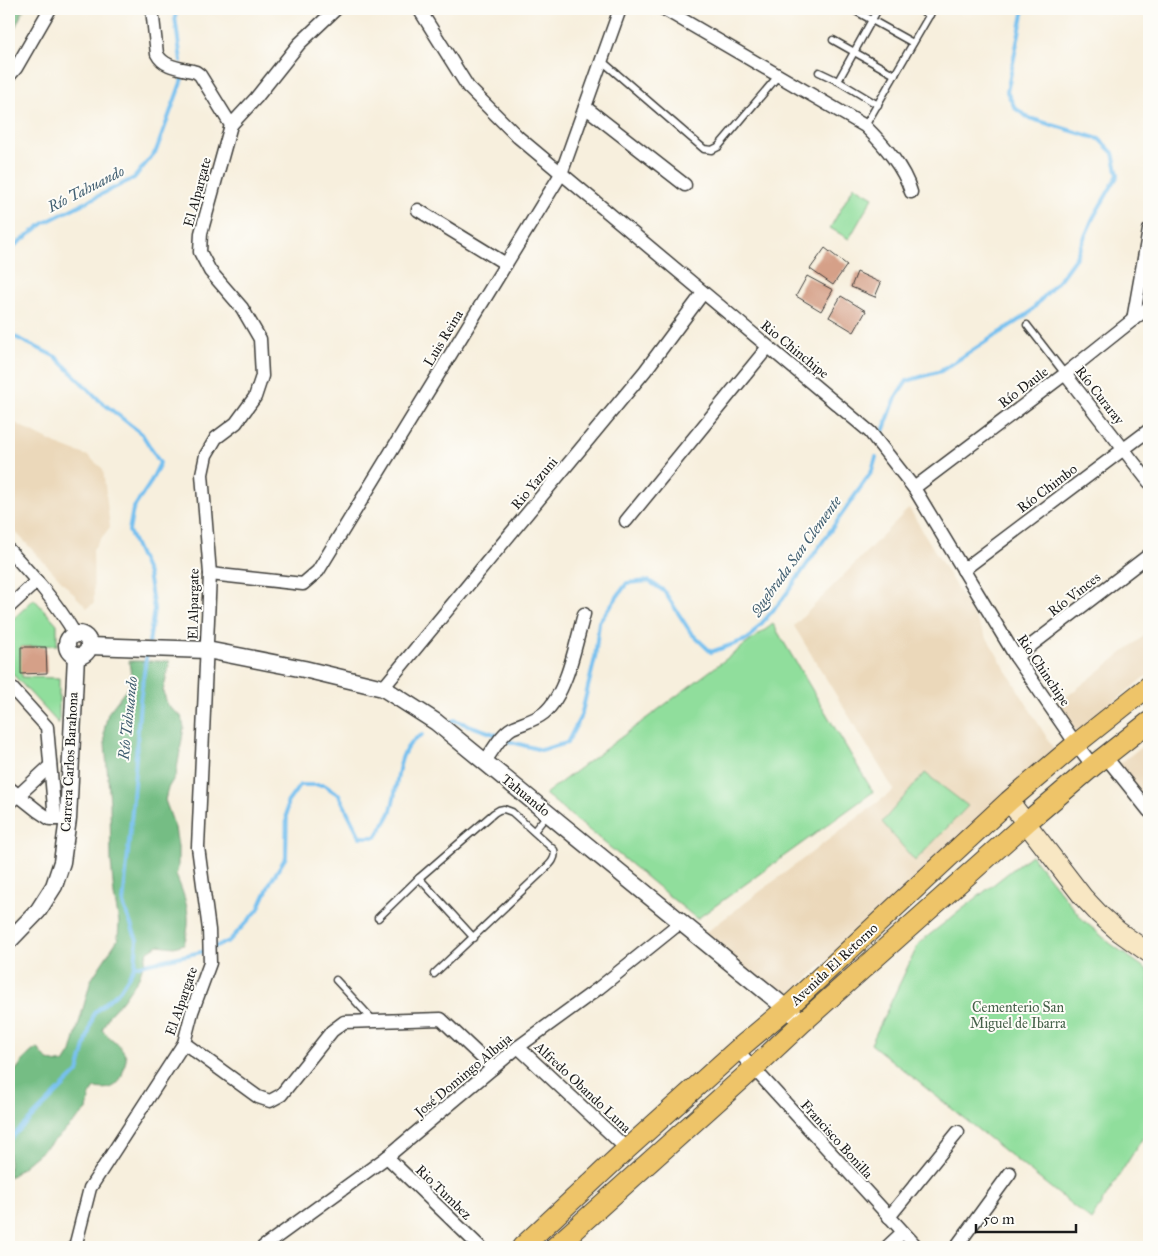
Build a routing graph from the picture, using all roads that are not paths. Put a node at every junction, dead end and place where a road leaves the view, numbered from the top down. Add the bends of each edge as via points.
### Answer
1 (50, 9) edge
2 (152, 9) edge
3 (336, 9) edge
4 (419, 9) edge
5 (620, 9) edge
6 (664, 9) edge
7 (852, 9) edge
8 (878, 9) edge
9 (918, 9) edge
10 (931, 12) edge
11 (872, 20) junction
12 (833, 40) dead end
13 (913, 43) junction
14 (854, 52) junction
15 (602, 61) junction
16 (819, 72) dead end
17 (895, 75) junction
18 (9, 76) edge
19 (778, 76) junction
20 (838, 81) junction
21 (878, 105) junction
22 (585, 107) junction
23 (231, 125) junction
24 (865, 126) junction
25 (561, 174) junction
26 (685, 185) dead end
27 (911, 192) dead end
28 (418, 210) dead end
29 (1149, 230) edge
30 (506, 264) junction
31 (703, 293) junction
32 (1149, 307) edge
33 (1133, 320) junction
34 (1027, 325) dead end
35 (768, 347) junction
36 (1065, 374) junction
37 (1149, 430) edge
38 (1123, 449) junction
39 (1149, 482) edge
40 (914, 488) junction
41 (626, 521) dead end
42 (9, 550) edge
43 (1149, 554) edge
44 (963, 570) junction
45 (210, 574) junction
46 (37, 581) junction
47 (9, 607) edge
48 (584, 614) dead end
49 (75, 634) junction
50 (89, 646) junction
51 (202, 650) junction
52 (76, 656) junction
53 (1016, 657) junction
54 (9, 685) edge
55 (1149, 686) edge
56 (383, 688) junction
57 (1149, 722) edge
58 (1076, 744) junction
59 (485, 761) junction
60 (1099, 761) junction
61 (50, 766) junction
62 (12, 796) edge
63 (1009, 801) junction
64 (1149, 810) edge
65 (549, 813) junction
66 (62, 819) junction
67 (1026, 823) junction
68 (534, 830) junction
69 (419, 878) junction
70 (378, 918) dead end
71 (681, 922) junction
72 (474, 938) junction
73 (9, 940) edge
74 (1149, 953) edge
75 (434, 974) dead end
76 (336, 980) dead end
77 (787, 1008) junction
78 (374, 1021) junction
79 (803, 1022) junction
80 (184, 1043) junction
81 (518, 1047) junction
82 (737, 1050) junction
83 (493, 1068) junction
84 (753, 1069) junction
85 (958, 1132) dead end
86 (627, 1149) junction
87 (387, 1157) junction
88 (1010, 1173) dead end
89 (888, 1218) junction
90 (903, 1232) junction
91 (74, 1247) edge
92 (262, 1247) edge
93 (480, 1247) edge
94 (522, 1247) edge
95 (555, 1247) edge
96 (886, 1247) edge
97 (917, 1247) edge
98 (956, 1247) edge

1 - 18 street
2 - 23 street via 160,60 200,75
3 - 23 street via 299,44
4 - 25 street, Rio Chinchipe via 468,87 518,138
5 - 15 street, Luis Reina
6 - 19 street
7 - 11 lane
8 - 11 lane
9 - 10 lane
10 - 13 lane
11 - 13 lane
11 - 14 lane
12 - 14 lane
13 - 17 lane
14 - 17 lane
14 - 20 lane
15 - 19 lane via 704,149 712,150
15 - 22 street, Luis Reina
16 - 20 lane
17 - 21 lane
19 - 24 street
20 - 21 lane
21 - 24 lane
22 - 25 street, Luis Reina
22 - 26 street
23 - 45 street, El Alpargate via 201,232 200,252 210,271 242,308 260,340 262,376 255,397 236,423 216,438 206,455 202,474
24 - 27 street via 903,174
25 - 30 street, Luis Reina
25 - 31 street, Rio Chinchipe
28 - 30 street
29 - 33 street
30 - 45 street, Luis Reina via 312,578 303,584
31 - 35 street, Rio Chinchipe
31 - 56 street, Rio Yazuni via 645,371
32 - 33 street, Río Daule
33 - 36 street, Río Daule
34 - 36 lane, Río Curaray
35 - 40 street, Rio Chinchipe via 870,432
35 - 41 street
36 - 38 street, Río Curaray
36 - 40 street, Río Daule
37 - 38 street, Río Chimbo
38 - 39 street, Río Curaray
38 - 44 street, Río Chimbo
40 - 44 street, Rio Chinchipe
42 - 46 street
43 - 53 street, Río Vinces
44 - 53 street, Rio Chinchipe
45 - 51 street, El Alpargate
46 - 47 street
46 - 49 street
48 - 59 street via 569,669 553,703 533,720 506,732
49 - 50 street via 83,635
49 - 52 street via 66,647
50 - 51 street, Tahuando
50 - 52 street via 86,653
51 - 56 street, Tahuando
51 - 80 street, El Alpargate via 198,847 210,963
52 - 66 street, Carrera Carlos Barahona
53 - 58 street, Rio Chinchipe
54 - 61 street via 47,727
55 - 58 main road, Avenida El Retorno
56 - 59 street, Tahuando via 436,722
57 - 60 main road, Avenida El Retorno
58 - 60 street, Rio Chinchipe
58 - 63 main road, Avenida El Retorno
59 - 65 street, Tahuando
60 - 64 street, Rio Chinchipe
60 - 67 main road, Avenida El Retorno
61 - 62 street
61 - 66 street
62 - 66 street via 50,819
63 - 67 main road
63 - 77 main road, Avenida El Retorno
65 - 68 lane
65 - 71 street, Tahuando
66 - 73 street, Carrera Carlos Barahona via 62,862 54,886 38,912
67 - 74 main road via 1082,897 1118,931
67 - 79 main road, Avenida El Retorno
68 - 69 lane via 512,812 499,810
68 - 72 lane via 554,850 555,858
69 - 70 lane
69 - 72 lane
71 - 77 street, Tahuando
71 - 81 street, José Domingo Albuja
72 - 75 lane
76 - 78 lane
77 - 79 street, Tahuando
77 - 82 main road, Avenida El Retorno
78 - 80 street via 338,1025 281,1095 270,1101 258,1097
78 - 83 street via 441,1018
79 - 84 main road, Avenida El Retorno
80 - 91 street, El Alpargate via 90,1188
81 - 83 street, José Domingo Albuja
81 - 86 street, Alfredo Obando Luna
82 - 84 street, Francisco Bonilla
82 - 86 main road, Avenida El Retorno
83 - 87 street, José Domingo Albuja
84 - 89 street, Francisco Bonilla
84 - 95 main road, Avenida El Retorno
85 - 89 street
86 - 94 main road, Avenida El Retorno
87 - 92 street, José Domingo Albuja
87 - 93 street, Rio Tumbez
88 - 98 street
89 - 90 street, Francisco Bonilla
90 - 96 street
90 - 97 street, Francisco Bonilla

